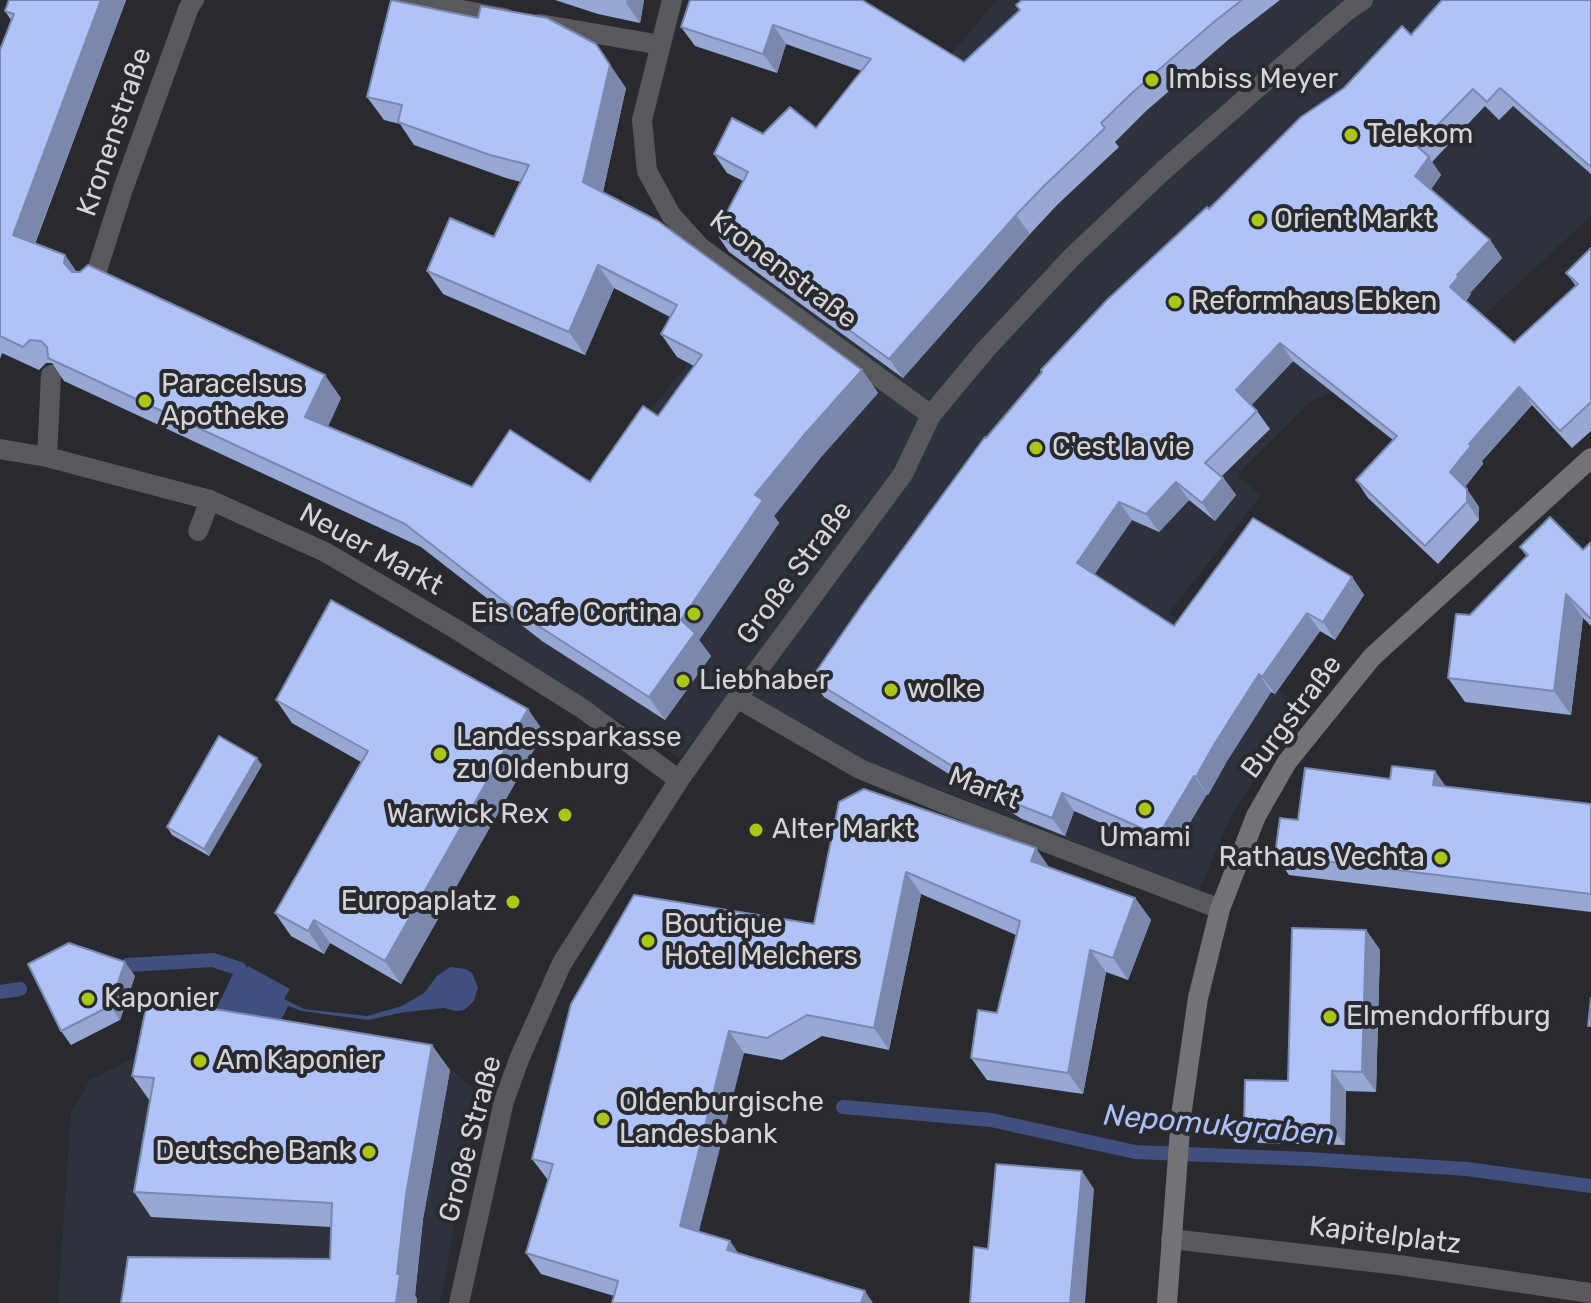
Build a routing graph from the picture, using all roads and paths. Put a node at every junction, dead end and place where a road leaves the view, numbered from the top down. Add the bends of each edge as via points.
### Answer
1 (194, 0) edge
2 (406, 0) edge
3 (672, 0) edge
4 (1363, 0) edge
5 (661, 45) junction
6 (93, 283) edge
7 (51, 375) edge
8 (931, 415) junction
9 (0, 449) edge
10 (47, 457) junction
11 (1591, 458) edge
12 (210, 500) junction
13 (198, 531) dead end
14 (737, 698) junction
15 (679, 780) junction
16 (1220, 909) junction
17 (1171, 1239) junction
18 (1591, 1293) edge
19 (459, 1303) edge
20 (1167, 1303) edge

1 - 6 street, Kronenstraße
2 - 5 street
3 - 5 street, Kronenstraße
4 - 8 street, Große Straße via 1165,169 1072,257
5 - 8 street, Kronenstraße via 642,120 647,171 671,215 700,247
7 - 10 street
8 - 14 street, Große Straße via 903,474
9 - 10 street, Neuer Markt
10 - 12 street, Neuer Markt
11 - 16 street, Burgstraße via 1372,657 1287,762 1256,816
12 - 13 street
12 - 15 street, Neuer Markt via 325,552 441,621 583,709
14 - 15 street, Große Straße
14 - 16 street, Markt via 860,769
15 - 19 street, Große Straße via 562,963 520,1057 504,1101
16 - 17 street, Burgstraße via 1198,998
17 - 18 street, Kapitelplatz
17 - 20 street, Burgstraße

